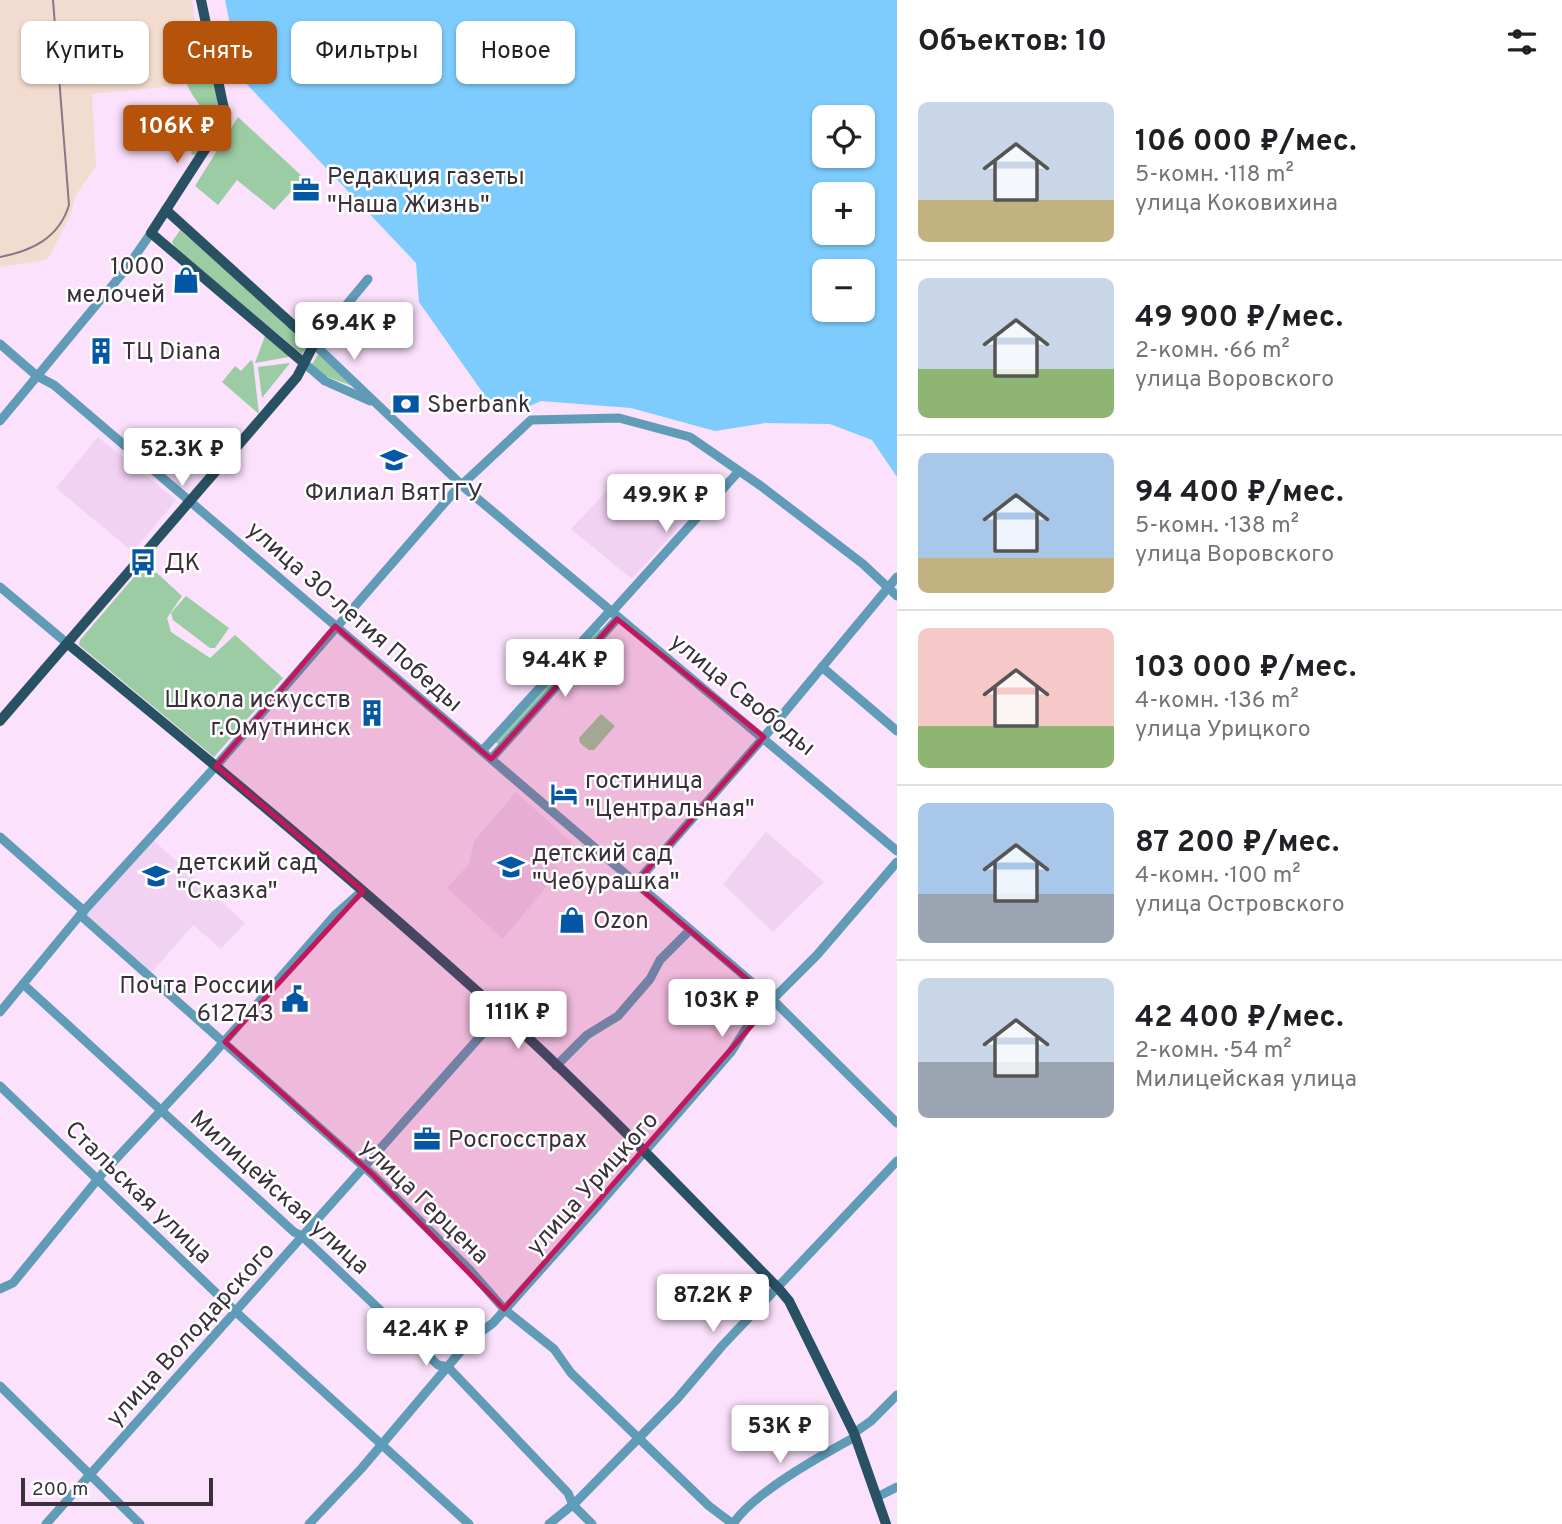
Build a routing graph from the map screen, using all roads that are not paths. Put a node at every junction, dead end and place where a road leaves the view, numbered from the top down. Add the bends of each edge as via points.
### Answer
1 (201, 0) edge
2 (166, 210) junction
3 (151, 233) junction
4 (368, 279) dead end
5 (0, 344) edge
6 (314, 344) junction
7 (304, 363) junction
8 (37, 376) junction
9 (374, 402) junction
10 (0, 421) edge
11 (739, 471) junction
12 (461, 485) junction
13 (191, 501) junction
14 (897, 578) edge
15 (0, 587) edge
16 (888, 587) junction
17 (897, 596) edge
18 (612, 615) junction
19 (335, 626) junction
20 (68, 644) junction
21 (822, 667) junction
22 (0, 721) edge
23 (897, 731) edge
24 (764, 737) junction
25 (482, 751) junction
26 (491, 759) junction
27 (216, 766) junction
28 (0, 837) edge
29 (897, 850) edge
30 (897, 862) edge
31 (635, 884) junction
32 (362, 891) junction
33 (82, 913) junction
34 (690, 930) junction
35 (23, 984) junction
36 (773, 1001) junction
37 (0, 1012) edge
38 (501, 1013) junction
39 (225, 1042) junction
40 (556, 1066) junction
41 (0, 1086) edge
42 (162, 1110) junction
43 (897, 1123) edge
44 (644, 1151) junction
45 (897, 1161) edge
46 (363, 1166) junction
47 (99, 1178) junction
48 (302, 1236) junction
49 (0, 1289) edge
50 (779, 1289) junction
51 (504, 1309) junction
52 (237, 1313) junction
53 (448, 1367) junction
54 (0, 1386) edge
55 (897, 1395) edge
56 (855, 1435) junction
57 (638, 1437) junction
58 (379, 1445) junction
59 (91, 1476) junction
60 (897, 1487) edge
61 (877, 1497) junction
62 (573, 1505) junction
63 (46, 1524) edge
64 (140, 1524) edge
65 (309, 1524) edge
66 (469, 1524) edge
67 (549, 1524) edge
68 (592, 1524) edge
69 (733, 1524) edge
70 (886, 1524) edge

1 - 2 main road via 224,109 215,134
2 - 3 main road
2 - 6 main road, улица Свободы
3 - 7 main road, улица Свободы
3 - 8 street
4 - 6 street
5 - 8 street, улица 30-летия Победы
6 - 7 main road
6 - 9 street, улица Свободы
7 - 9 street, улица Свободы via 325,381
7 - 13 main road
8 - 10 street
8 - 13 street, улица 30-летия Победы via 54,384
9 - 12 street, улица Свободы
11 - 12 street via 690,437 642,424 613,418 531,420
11 - 16 street
11 - 18 street
12 - 18 street, улица Свободы
12 - 19 street
13 - 19 street, улица 30-летия Победы
13 - 20 main road
14 - 16 street
15 - 20 street
16 - 17 street
16 - 21 street
18 - 24 street, улица Свободы
18 - 25 street
18 - 26 street
19 - 25 street, улица 30-летия Победы
19 - 27 street
20 - 22 main road
20 - 27 main road
21 - 23 street
21 - 24 street
24 - 29 street, улица Свободы
24 - 31 street
25 - 26 street, улица 30-летия Победы
26 - 31 street, улица 30-летия Победы
27 - 32 main road
27 - 33 street
28 - 33 street, улица Герцена
30 - 36 street, улица Урицкого
31 - 34 street, улица 30-летия Победы
32 - 38 main road
32 - 39 street via 336,914
33 - 35 street
33 - 39 street, улица Герцена
34 - 36 street, улица 30-летия Победы
34 - 40 street via 660,960 618,1016 587,1035
35 - 37 street
35 - 42 street, Милицейская улица
36 - 43 street, улица 30-летия Победы
36 - 44 street, улица Урицкого via 746,1026 731,1052
38 - 40 main road
38 - 46 street, улица Володарского
39 - 42 street
39 - 46 street, улица Герцена
40 - 44 main road
41 - 47 street, Стальская улица
42 - 47 street
42 - 48 street, Милицейская улица
44 - 50 main road
44 - 51 street, улица Урицкого
45 - 50 street
46 - 48 street, улица Володарского
46 - 51 street, улица Герцена
47 - 49 street via 13,1283
47 - 52 street, Стальская улица
48 - 52 street, улица Володарского
48 - 53 street, Милицейская улица via 438,1365
50 - 56 main road
50 - 57 street
51 - 53 street, улица Урицкого
51 - 57 street, улица Герцена via 554,1349 571,1373
52 - 58 street, Стальская улица
52 - 59 street, улица Володарского
53 - 58 street, улица Урицкого
53 - 62 street, Милицейская улица via 568,1493
54 - 59 street
55 - 56 street
56 - 61 main road
56 - 69 street via 784,1480
57 - 62 street
57 - 69 street, улица Герцена
58 - 65 street, улица Урицкого
58 - 66 street, Стальская улица
59 - 63 street, улица Володарского
59 - 64 street
60 - 61 street
61 - 70 main road
62 - 67 street
62 - 68 street, Милицейская улица

